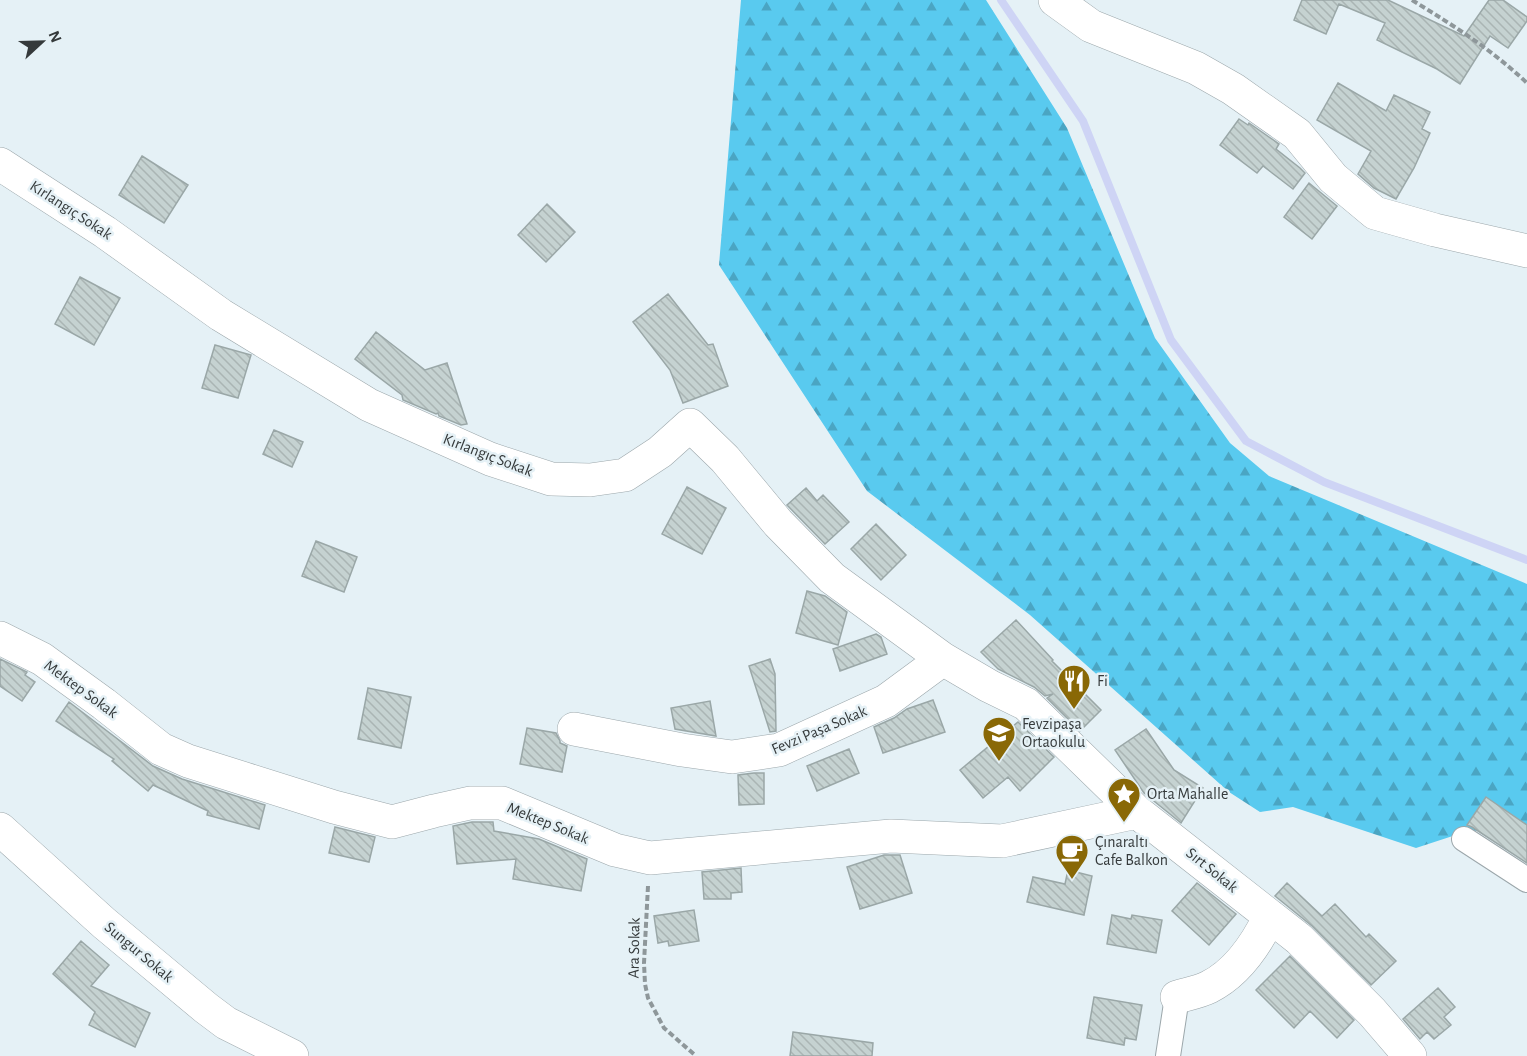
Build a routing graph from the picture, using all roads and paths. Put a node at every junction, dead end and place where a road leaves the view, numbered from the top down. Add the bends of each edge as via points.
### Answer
1 (1054, 0) edge
2 (1412, 0) edge
3 (1527, 83) edge
4 (0, 165) edge
5 (1527, 251) edge
6 (0, 638) edge
7 (943, 659) junction
8 (574, 729) dead end
9 (1137, 812) junction
10 (0, 829) edge
11 (1464, 839) dead end
12 (650, 858) junction
13 (1527, 880) edge
14 (1270, 916) junction
15 (1177, 997) joint
16 (292, 1056) edge
17 (696, 1056) edge
18 (1168, 1056) edge
19 (1410, 1056) edge

1 - 5 street via 1091,27 1196,68 1233,89 1298,134 1333,178 1375,213
2 - 3 path via 1473,38
4 - 7 street, Kırlangıç Sokak via 105,232 221,315 369,405 490,459 551,478 590,480 626,475 690,425 832,578
6 - 12 street, Mektep Sokak via 42,659 161,748 188,761 392,822 470,804 502,803 615,850
7 - 8 street, Fevzi Paşa Sokak via 886,701 779,750 732,757
7 - 9 street, Sırt Sokak via 1026,704
9 - 12 street, Mektep Sokak via 1002,841 891,836
9 - 14 street, Sırt Sokak
10 - 16 street, Sungur Sokak via 206,1008 226,1023
11 - 13 street
12 - 17 path, Ara Sokak via 644,963 648,998 664,1028
14 - 15 street via 1258,940 1225,976 1209,987
14 - 19 street, Sırt Sokak via 1372,1012
15 - 18 street

